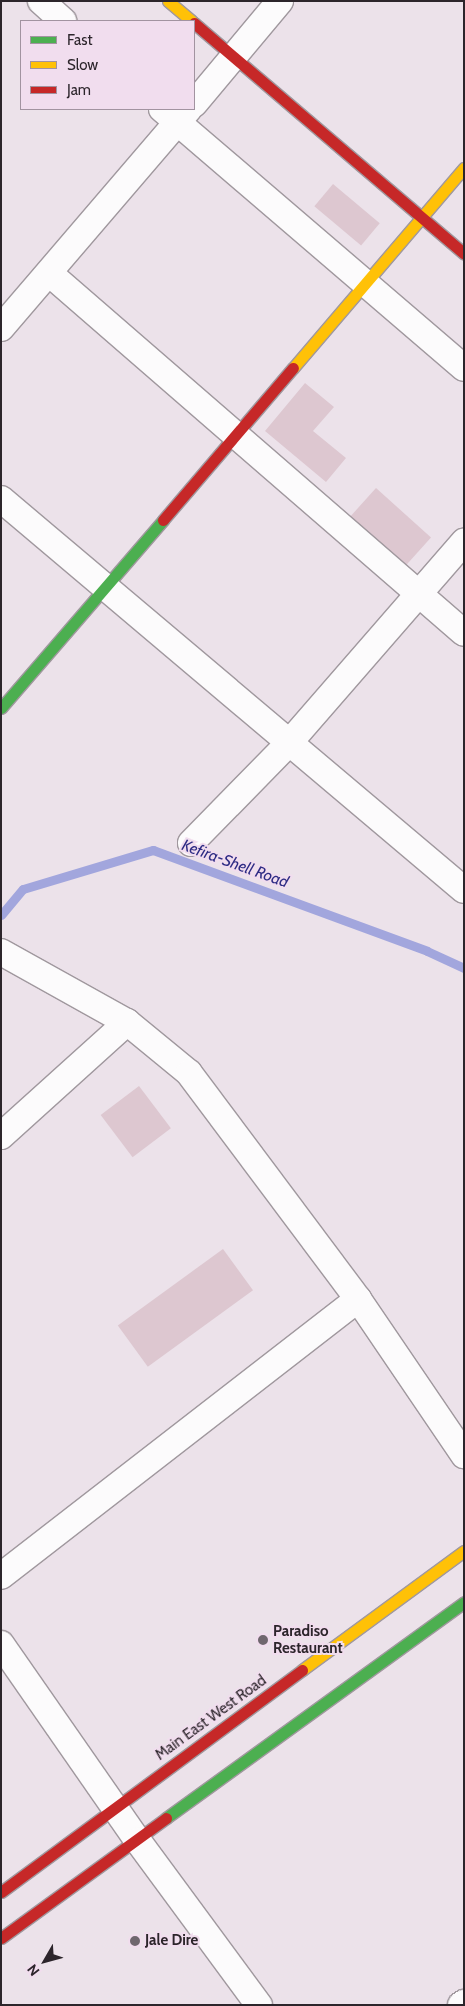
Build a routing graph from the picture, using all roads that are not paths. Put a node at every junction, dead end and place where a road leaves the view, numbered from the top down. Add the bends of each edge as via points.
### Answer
1 (41, 1) edge
2 (168, 1) edge
3 (280, 1) edge
4 (62, 20) edge
5 (191, 20) edge
6 (195, 24) edge
7 (234, 57) junction
8 (195, 97) edge
9 (181, 111) edge
10 (464, 168) edge
11 (422, 218) junction
12 (464, 254) edge
13 (49, 273) junction
14 (366, 283) junction
15 (1, 328) edge
16 (464, 368) edge
17 (236, 433) junction
18 (1, 499) edge
19 (464, 542) edge
20 (105, 588) junction
21 (418, 593) junction
22 (464, 633) edge
23 (1, 708) edge
24 (289, 742) junction
25 (190, 843) dead end
26 (464, 890) edge
27 (1, 952) edge
28 (127, 1022) junction
29 (1, 1136) edge
30 (358, 1299) junction
31 (464, 1455) edge
32 (464, 1551) edge
33 (1, 1576) edge
34 (464, 1602) edge
35 (1, 1644) edge
36 (114, 1807) junction
37 (138, 1841) junction
38 (1, 1892) edge
39 (1, 1938) edge
40 (259, 2005) edge

1 - 4 street
2 - 5 main road
3 - 7 street
6 - 7 main road
7 - 8 street
7 - 11 main road
9 - 13 street
9 - 14 street
10 - 11 main road
11 - 12 main road
11 - 14 main road
13 - 15 street
13 - 17 street
14 - 16 street
14 - 17 main road
17 - 20 main road
17 - 21 street
18 - 20 street
19 - 21 street
20 - 23 main road
20 - 24 street
21 - 22 street
21 - 24 street
24 - 25 street
24 - 26 street
27 - 28 street
28 - 29 street
28 - 30 street via 189,1073
30 - 31 street
30 - 33 street
32 - 36 main road, Main East West Road
34 - 37 main road
35 - 36 street
36 - 37 street
36 - 38 main road, Main East West Road
37 - 39 main road
37 - 40 street

